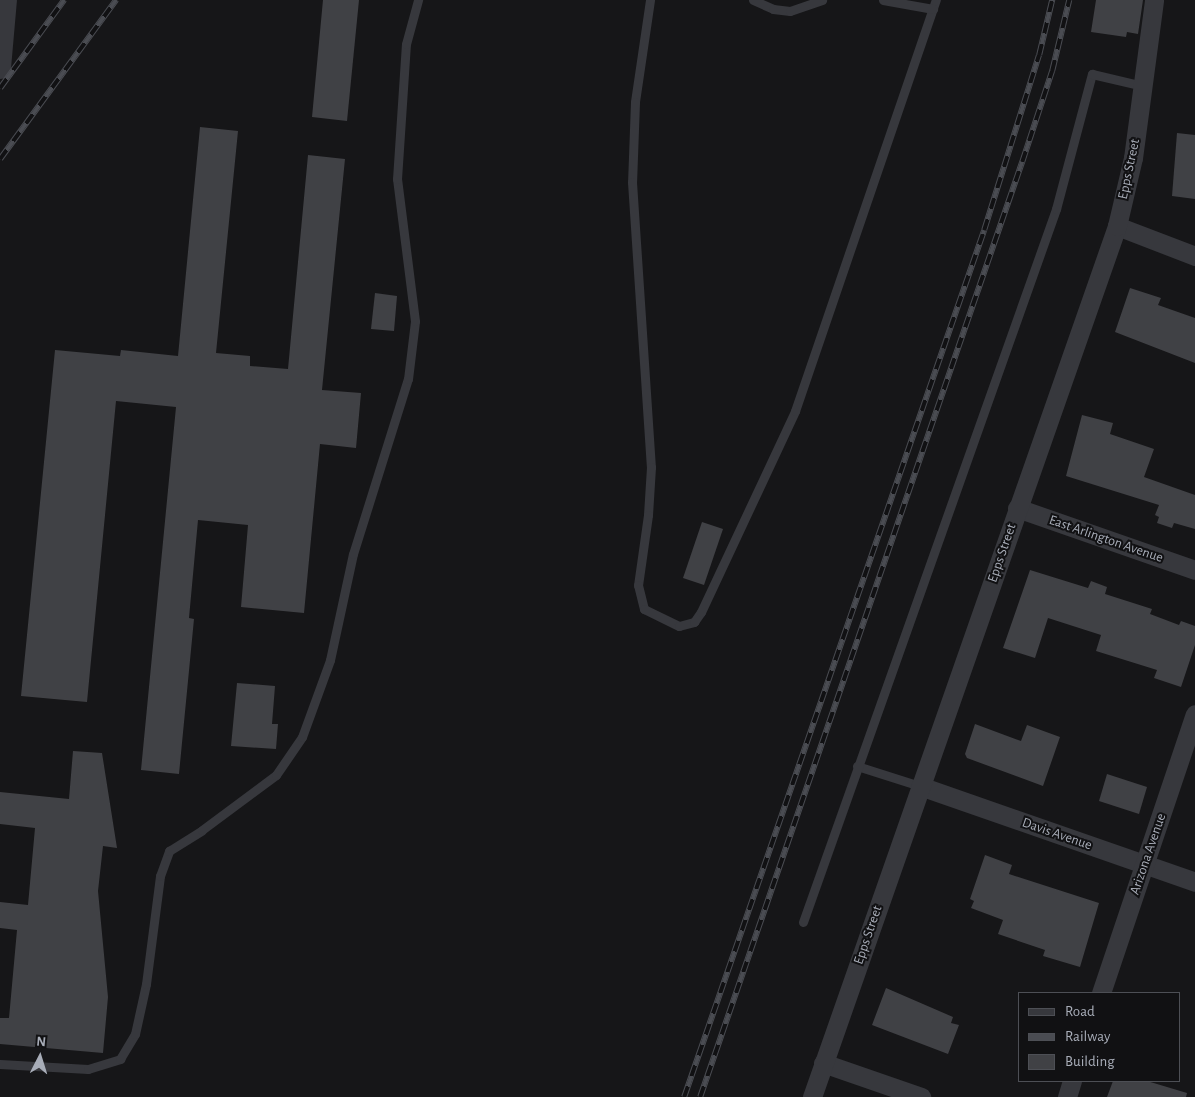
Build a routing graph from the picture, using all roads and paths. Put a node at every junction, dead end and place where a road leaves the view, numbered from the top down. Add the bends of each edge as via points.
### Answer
1 (6, 0) edge
2 (418, 0) edge
3 (650, 0) edge
4 (752, 0) edge
5 (822, 0) edge
6 (883, 0) edge
7 (1154, 0) edge
8 (810, 3) edge
9 (934, 5) edge
10 (0, 68) edge
11 (1143, 86) junction
12 (1117, 226) junction
13 (1195, 256) edge
14 (1017, 508) junction
15 (1195, 570) edge
16 (1195, 714) edge
17 (857, 766) junction
18 (920, 786) junction
19 (1144, 864) junction
20 (1195, 882) edge
21 (803, 922) dead end
22 (1101, 992) edge
23 (823, 1063) junction
24 (0, 1064) edge
25 (1072, 1082) edge
26 (812, 1097) edge
27 (921, 1097) edge
28 (1067, 1097) edge

1 - 10 street
2 - 24 lane via 406,44 397,180 415,322 408,378 353,554 330,660 302,736 276,775 202,830 169,850 160,876 146,984 135,1034 120,1059 88,1069
3 - 9 lane via 635,102 632,182 651,467 638,585 644,608 679,626 694,622 701,612 795,411
4 - 8 lane via 773,9 790,11
5 - 8 lane
6 - 9 lane
7 - 11 street, Epps Street
11 - 12 street, Epps Street via 1133,158
11 - 17 lane via 1092,74 1056,209
12 - 13 street
12 - 14 street, Epps Street
14 - 15 street, East Arlington Avenue
14 - 18 street, Epps Street
16 - 19 street, Arizona Avenue
17 - 18 lane
17 - 21 lane
18 - 19 street, Davis Avenue
18 - 23 street, Epps Street
19 - 20 street, Davis Avenue
19 - 22 street, Arizona Avenue
23 - 26 street, Epps Street
23 - 27 street
25 - 28 street

